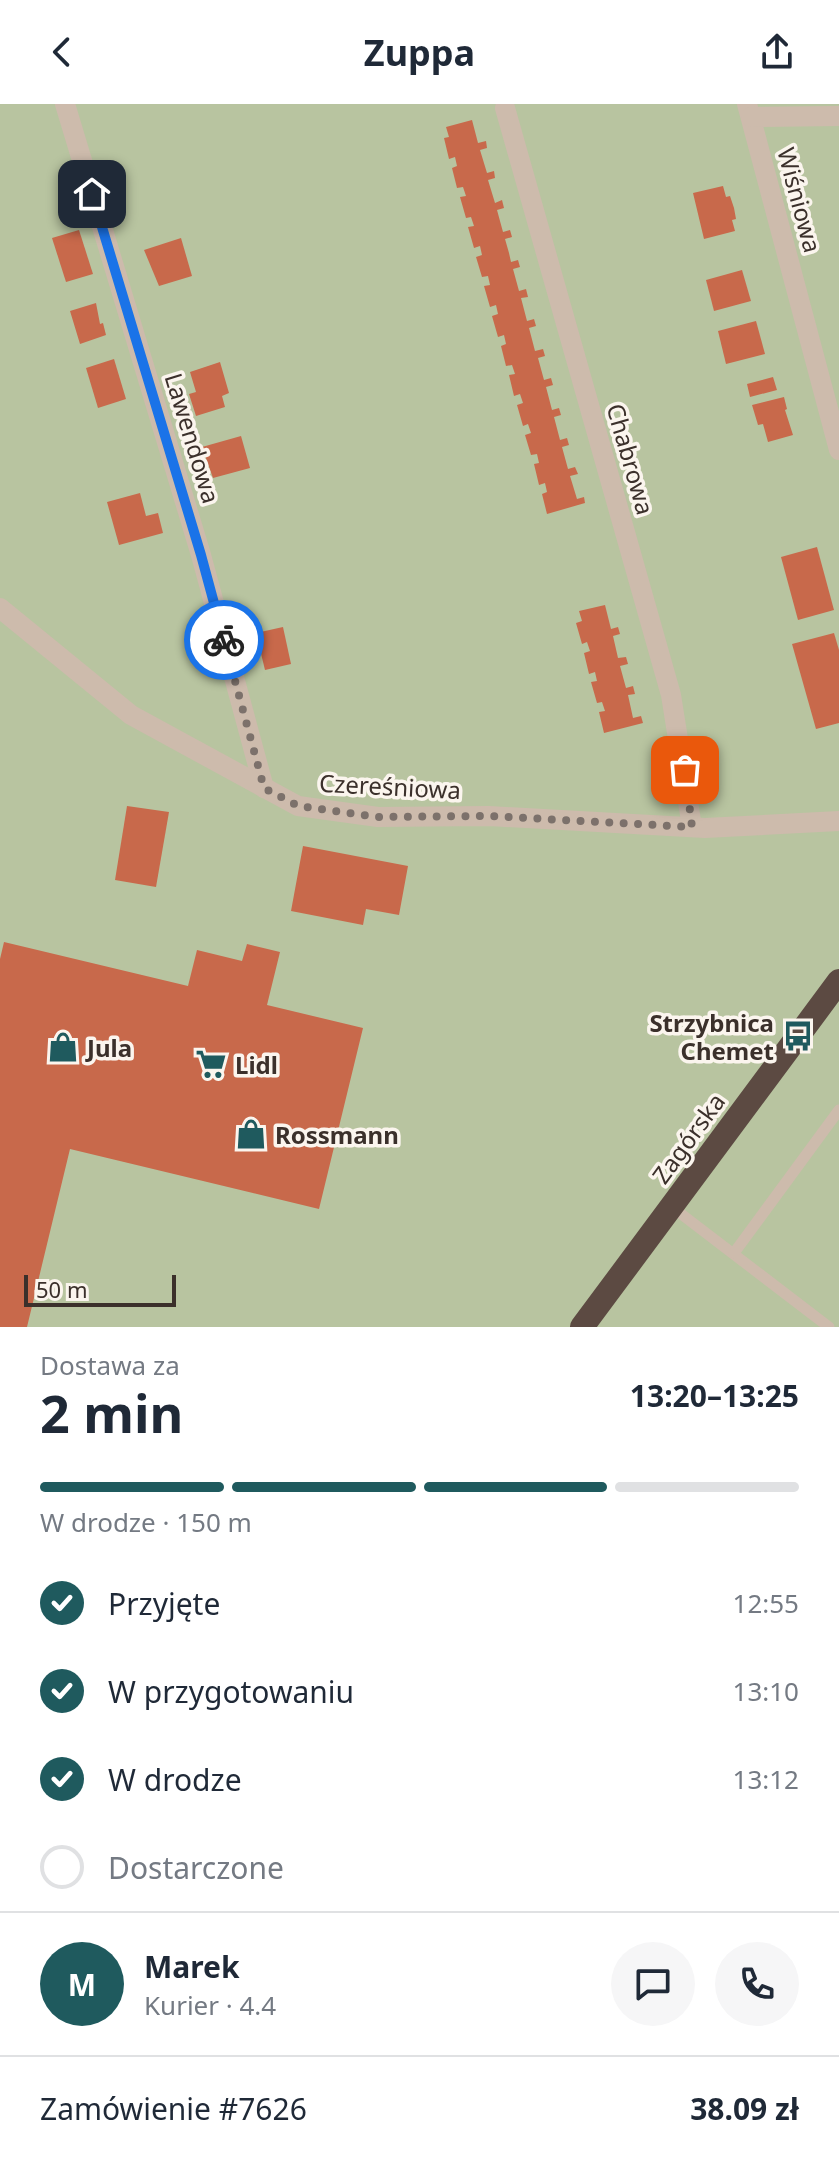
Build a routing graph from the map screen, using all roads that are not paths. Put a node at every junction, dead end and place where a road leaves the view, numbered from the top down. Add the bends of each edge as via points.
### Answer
1 (65, 104) edge
2 (505, 108) dead end
3 (749, 111) edge
4 (839, 116) edge
5 (839, 450) edge
6 (0, 608) edge
7 (264, 788) junction
8 (839, 821) edge
9 (692, 827) junction
10 (839, 981) edge
11 (839, 1110) edge
12 (672, 1207) junction
13 (734, 1253) junction
14 (582, 1327) edge
15 (829, 1327) edge

1 - 7 street, Lawendowa via 201,555
2 - 9 street, Chabrowa via 671,695
3 - 4 street
3 - 5 street, Wiśniowa
6 - 7 street, Czereśniowa via 131,715
7 - 9 street, Czereśniowa via 298,806 378,817 489,816
8 - 9 street, Czereśniowa
10 - 12 highway, Zagórska
11 - 13 lane
12 - 13 lane
12 - 14 highway, Zagórska
13 - 15 lane

